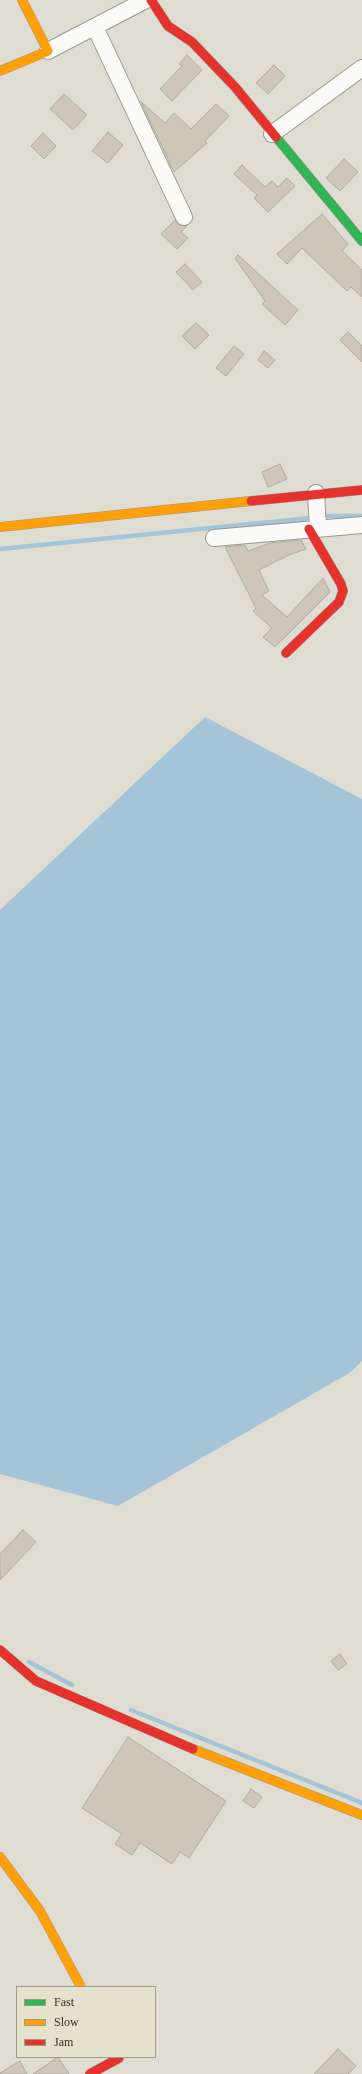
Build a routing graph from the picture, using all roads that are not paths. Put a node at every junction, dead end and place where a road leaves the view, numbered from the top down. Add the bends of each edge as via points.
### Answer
1 (22, 0) edge
2 (146, 0) edge
3 (151, 0) edge
4 (95, 27) junction
5 (48, 51) junction
6 (362, 68) edge
7 (0, 71) edge
8 (272, 134) junction
9 (184, 217) dead end
10 (362, 241) edge
11 (362, 490) edge
12 (316, 493) junction
13 (362, 525) edge
14 (0, 527) edge
15 (314, 529) junction
16 (214, 538) dead end
17 (286, 652) dead end
18 (0, 1650) edge
19 (362, 1815) edge
20 (0, 1857) edge
21 (80, 1986) edge
22 (116, 2058) edge
23 (118, 2058) edge
24 (124, 2069) dead end
25 (90, 2074) edge

1 - 5 street
2 - 4 street
3 - 8 street via 168,26 198,48 235,86
4 - 5 street
4 - 9 street
5 - 7 street
6 - 8 street
8 - 10 street
11 - 12 street
12 - 14 street
12 - 15 street
13 - 15 street
15 - 16 street
15 - 17 street via 341,584 342,596 339,602
18 - 19 street via 36,1681 191,1748
20 - 21 street via 40,1911
22 - 25 street
23 - 24 street

